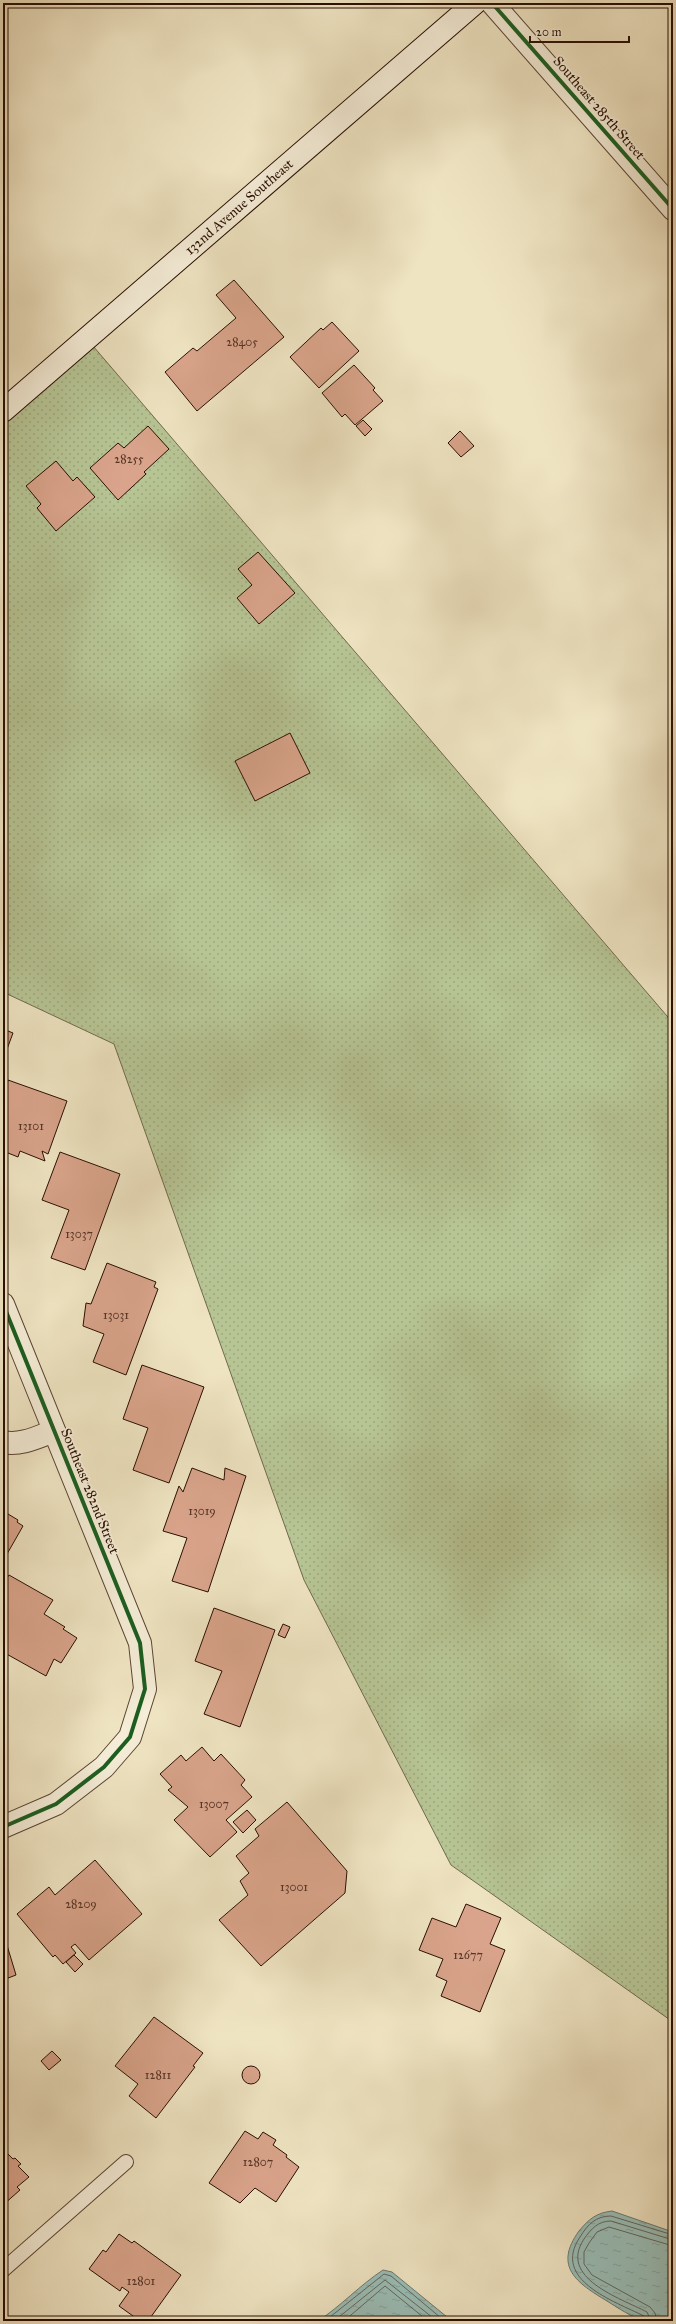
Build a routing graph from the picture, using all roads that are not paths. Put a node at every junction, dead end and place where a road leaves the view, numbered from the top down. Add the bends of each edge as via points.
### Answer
1 (475, 3) edge
2 (492, 3) edge
3 (673, 209) edge
4 (3, 411) edge
5 (3, 1304) edge
6 (11, 1346) edge
7 (54, 1431) junction
8 (3, 1442) edge
9 (3, 1827) edge
10 (126, 2162) dead end
11 (3, 2270) edge

1 - 4 street, 132nd Avenue Southeast
2 - 3 street, Southeast 285th Street
5 - 6 street, Southeast 282nd Street
6 - 7 street, Southeast 282nd Street
7 - 8 street via 30,1440 11,1444
7 - 9 street, Southeast 282nd Street via 140,1643 145,1689 130,1737 104,1767 56,1804
10 - 11 lane

